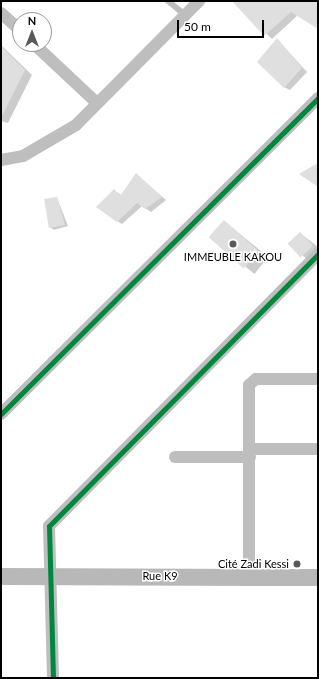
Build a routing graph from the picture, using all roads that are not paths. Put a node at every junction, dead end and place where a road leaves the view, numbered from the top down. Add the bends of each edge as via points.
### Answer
1 (168, 1) edge
2 (199, 1) edge
3 (1, 13) edge
4 (185, 15) junction
5 (12, 23) edge
6 (43, 52) edge
7 (318, 98) edge
8 (97, 103) junction
9 (1, 160) edge
10 (318, 254) edge
11 (318, 379) edge
12 (1, 414) edge
13 (318, 449) edge
14 (250, 453) junction
15 (175, 457) dead end
16 (1, 576) edge
17 (50, 576) junction
18 (249, 577) junction
19 (318, 577) edge
20 (53, 678) edge

1 - 4 lane
2 - 4 street
3 - 5 street
4 - 8 street
6 - 8 street
7 - 12 street
8 - 9 street via 76,125 23,156
10 - 17 street via 49,526
11 - 14 street via 251,382
13 - 14 street
14 - 15 street
14 - 18 street
16 - 17 street, Rue K9
17 - 18 street, Rue K9
17 - 20 street
18 - 19 street, Rue K9

